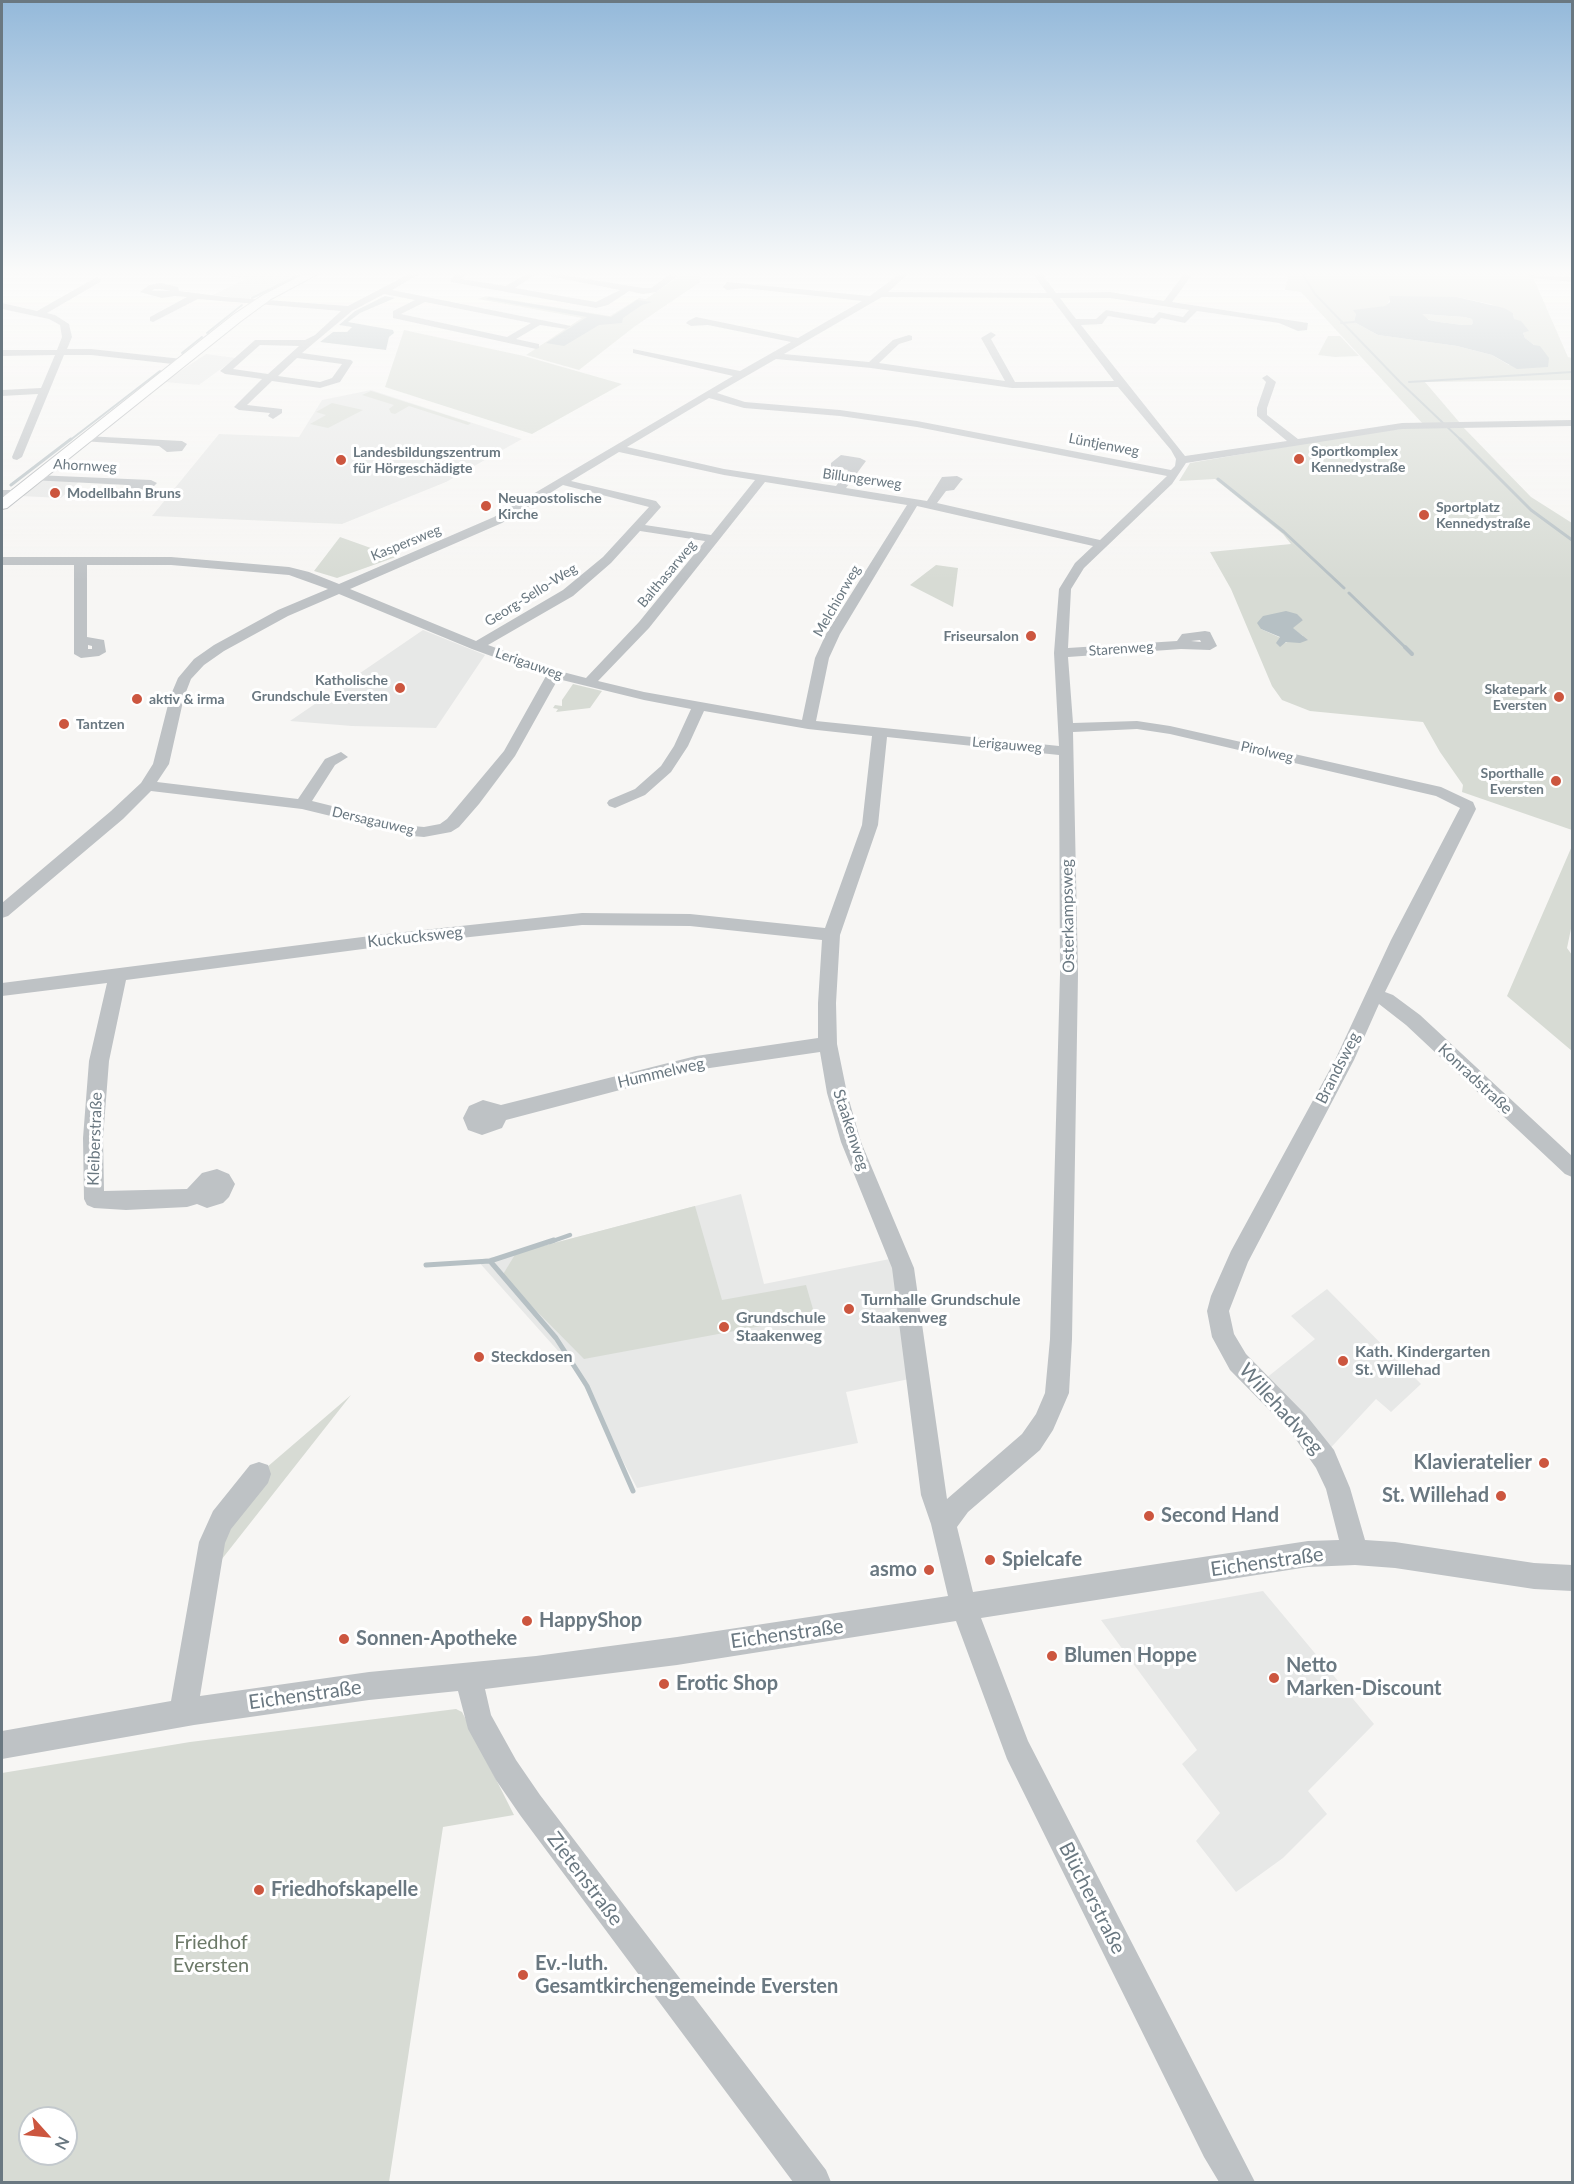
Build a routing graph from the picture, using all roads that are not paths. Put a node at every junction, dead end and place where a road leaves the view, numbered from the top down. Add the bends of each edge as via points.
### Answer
1 (50, 377) edge
2 (163, 377) edge
3 (258, 377) edge
4 (272, 377) edge
5 (338, 377) edge
6 (739, 377) edge
7 (955, 377) edge
8 (1008, 377) edge
9 (1115, 377) edge
10 (1267, 378) dead end
11 (270, 379) junction
12 (1121, 384) junction
13 (1012, 385) junction
14 (44, 391) junction
15 (2, 393) edge
16 (708, 394) junction
17 (273, 416) dead end
18 (1572, 423) edge
19 (85, 439) junction
20 (1295, 442) junction
21 (162, 443) dead end
22 (618, 448) junction
23 (17, 457) dead end
24 (1181, 459) junction
25 (855, 468) dead end
26 (1174, 474) junction
27 (35, 478) junction
28 (762, 479) junction
29 (563, 482) junction
30 (134, 483) dead end
31 (944, 488) dead end
32 (838, 490) junction
33 (9, 493) edge
34 (915, 502) junction
35 (2, 505) edge
36 (930, 505) junction
37 (637, 527) junction
38 (714, 540) junction
39 (1101, 544) junction
40 (81, 560) junction
41 (2, 561) edge
42 (338, 588) junction
43 (82, 640) dead end
44 (1181, 645) dead end
45 (477, 646) junction
46 (1061, 653) junction
47 (554, 674) junction
48 (590, 682) junction
49 (699, 707) junction
50 (808, 725) junction
51 (1066, 728) junction
52 (880, 734) junction
53 (1066, 751) junction
54 (340, 757) dead end
55 (147, 786) junction
56 (1464, 802) joint
57 (615, 803) dead end
58 (302, 804) junction
59 (2, 912) edge
60 (831, 935) junction
61 (118, 976) junction
62 (2, 990) edge
63 (1375, 995) junction
64 (828, 1044) junction
65 (497, 1114) dead end
66 (1572, 1168) edge
67 (199, 1195) dead end
68 (1223, 1337) joint
69 (259, 1474) dead end
70 (944, 1524) junction
71 (1355, 1552) junction
72 (1572, 1578) edge
73 (963, 1606) junction
74 (468, 1676) junction
75 (183, 1713) junction
76 (2, 1745) edge
77 (814, 2182) edge
78 (1238, 2182) edge

1 - 14 street
2 - 19 main road
3 - 11 street
4 - 11 street
5 - 11 street via 320,385
6 - 16 street, Kaspersweg
7 - 13 street
8 - 13 street
9 - 12 street
10 - 20 street via 1271,382 1262,416
11 - 17 street via 239,407 278,411
12 - 13 street
12 - 24 street
14 - 15 street
14 - 23 street
16 - 22 street, Kaspersweg
16 - 26 street, Lüntjenweg via 748,405 908,422
18 - 20 street via 1378,428
19 - 21 street
19 - 27 main road
20 - 24 street
22 - 28 street, Billungerweg
22 - 29 street, Kaspersweg
24 - 26 street, Osterkampsweg
25 - 32 street
26 - 39 street, Osterkampsweg
27 - 30 street, Ahornweg
27 - 33 main road
28 - 32 street, Billungerweg
28 - 38 street, Balthasarweg
29 - 37 street, Georg-Sello-Weg via 655,504
29 - 42 street, Kaspersweg via 488,524
31 - 36 street
32 - 34 street, Billungerweg
33 - 35 main road
34 - 36 street, Billungerweg
34 - 50 street, Melchiorweg via 833,634 822,658
36 - 39 street, Billungerweg
37 - 38 street
37 - 45 street, Georg-Sello-Weg via 607,560 568,593
38 - 48 street, Balthasarweg via 644,625
39 - 46 street, Osterkampsweg via 1074,572 1065,590
40 - 41 street, Lerigauweg
40 - 42 street, Lerigauweg via 265,568 305,575
40 - 43 street
42 - 45 street, Lerigauweg
42 - 55 street, Kaspersweg via 235,639 191,669 177,697 161,764
44 - 46 street, Starenweg
45 - 47 street, Lerigauweg
46 - 51 street, Osterkampsweg
47 - 48 street, Lerigauweg
47 - 58 street, Dersagauweg via 510,753 473,801 445,828 412,831
48 - 49 street, Lerigauweg
49 - 50 street, Lerigauweg
49 - 57 street via 666,769 640,792
50 - 52 street, Lerigauweg
51 - 53 street, Osterkampsweg
51 - 56 street, Pirolweg via 1137,725 1170,730 1441,792
52 - 53 street, Lerigauweg
52 - 60 street, Staakenweg via 870,825
53 - 70 street, Osterkampsweg via 1069,974 1057,1393 1031,1442 965,1498
54 - 58 street via 330,762
55 - 58 street, Dersagauweg
55 - 59 street, Kaspersweg
56 - 63 street, Brandsweg via 1468,809
60 - 61 street, Kuckucksweg via 690,920 582,919 386,940
60 - 64 street, Staakenweg
61 - 62 street, Kuckucksweg
61 - 67 street, Kleiberstraße via 99,1061 93,1138 94,1199 126,1201
63 - 66 street, Konradstraße via 1413,1020
63 - 68 street, Brandsweg via 1222,1296 1218,1311
64 - 65 street, Hummelweg via 696,1063
64 - 70 street, Staakenweg via 851,1142 903,1268 933,1495
68 - 71 street, Willehadweg via 1238,1362 1298,1423 1325,1459 1338,1488
69 - 75 street via 222,1520 212,1542
70 - 73 street
71 - 72 street, Eichenstraße
71 - 73 street, Eichenstraße via 1308,1554
73 - 74 street, Eichenstraße via 656,1654
73 - 78 street, Blücherstraße via 1017,1749
74 - 75 street, Eichenstraße
74 - 77 street, Zietenstraße via 478,1719 506,1770
75 - 76 street, Eichenstraße

